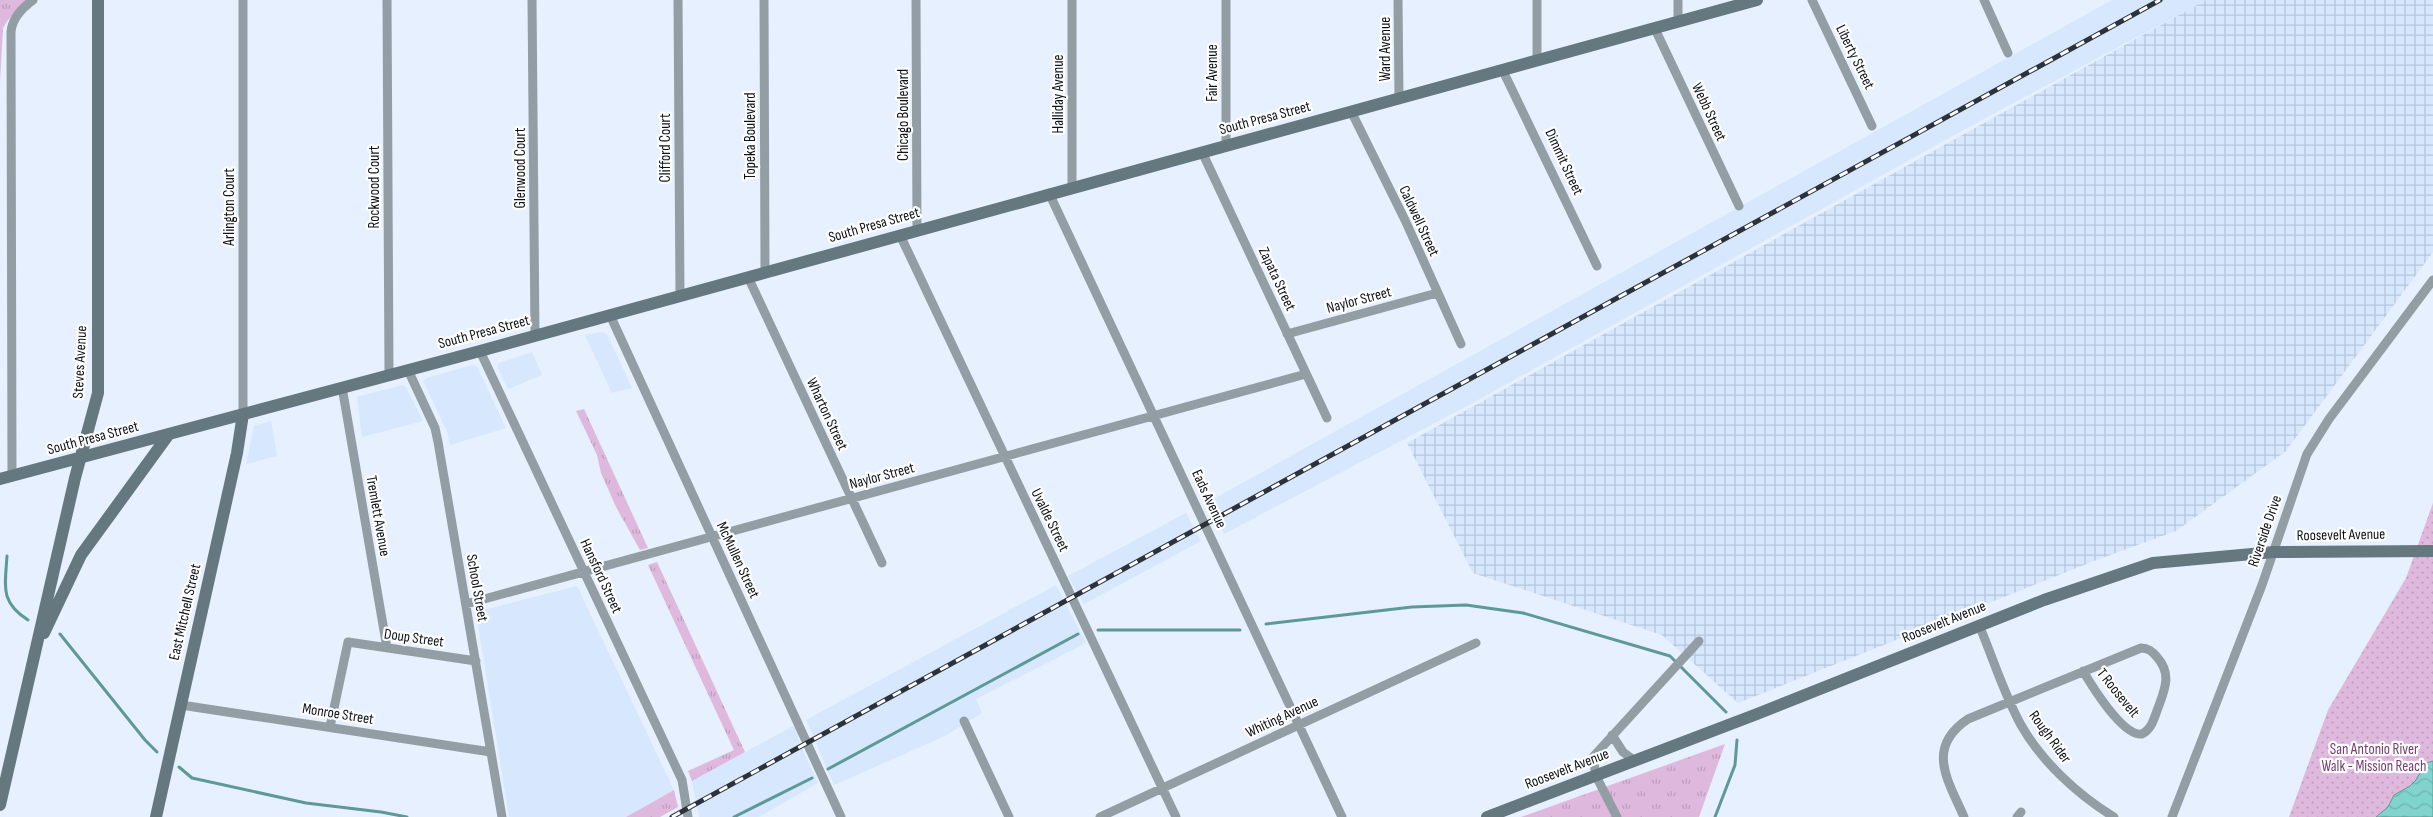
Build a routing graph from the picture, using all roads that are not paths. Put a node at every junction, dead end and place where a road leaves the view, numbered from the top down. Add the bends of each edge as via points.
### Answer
1 (33, 0) edge
2 (98, 0) edge
3 (243, 0) edge
4 (387, 0) edge
5 (532, 0) edge
6 (678, 0) edge
7 (764, 0) edge
8 (916, 0) edge
9 (1072, 0) edge
10 (1226, 0) edge
11 (1398, 0) edge
12 (1537, 0) edge
13 (1678, 0) edge
14 (1757, 0) edge
15 (1812, 0) edge
16 (1984, 0) edge
17 (1678, 22) junction
18 (1655, 29) junction
19 (2008, 53) dead end
20 (1537, 61) junction
21 (1504, 70) junction
22 (1399, 98) junction
23 (1351, 111) junction
24 (1872, 126) dead end
25 (1226, 145) junction
26 (1202, 152) junction
27 (1072, 187) junction
28 (1049, 193) junction
29 (1739, 206) dead end
30 (917, 229) junction
31 (900, 235) junction
32 (1597, 266) dead end
33 (765, 272) junction
34 (748, 277) junction
35 (2433, 280) edge
36 (1437, 293) junction
37 (680, 295) junction
38 (610, 315) junction
39 (1287, 334) junction
40 (534, 336) junction
41 (1461, 344) dead end
42 (480, 350) junction
43 (408, 370) junction
44 (1306, 374) junction
45 (389, 375) junction
46 (342, 388) junction
47 (243, 414) junction
48 (1154, 416) junction
49 (1326, 418) dead end
50 (169, 434) junction
51 (1004, 457) junction
52 (80, 458) junction
53 (6, 478) edge
54 (852, 498) junction
55 (713, 537) junction
56 (2433, 551) edge
57 (2274, 552) junction
58 (882, 563) dead end
59 (584, 572) junction
60 (466, 604) junction
61 (1979, 625) junction
62 (1699, 641) dead end
63 (1476, 643) dead end
64 (387, 648) junction
65 (33, 656) junction
66 (476, 661) junction
67 (2083, 671) junction
68 (2011, 701) junction
69 (181, 705) junction
70 (964, 721) dead end
71 (1299, 724) junction
72 (330, 727) junction
73 (1612, 735) junction
74 (491, 752) junction
75 (1635, 761) junction
76 (1596, 776) junction
77 (1162, 788) junction
78 (0, 805) edge
79 (156, 817) edge
80 (502, 817) edge
81 (688, 817) edge
82 (842, 817) edge
83 (1009, 817) edge
84 (1100, 817) edge
85 (1176, 817) edge
86 (1342, 817) edge
87 (1487, 817) edge
88 (1616, 817) edge
89 (1964, 817) edge
90 (2114, 817) edge
91 (2172, 817) edge

1 - 53 street via 16,16 11,32
2 - 52 main road, Steves Avenue via 99,380 95,407
3 - 47 street, Arlington Court
4 - 45 street, Rockwood Court
5 - 40 street, Glenwood Court
6 - 37 street, Clifford Court
7 - 33 street, Topeka Boulevard
8 - 30 street, Chicago Boulevard
9 - 27 street, Halliday Avenue
10 - 25 street, Fair Avenue
11 - 22 street, Ward Avenue
12 - 20 street
13 - 17 street
14 - 17 main road, South Presa Street
15 - 24 street, Liberty Street
16 - 19 street
17 - 18 main road, South Presa Street
18 - 20 main road, South Presa Street
18 - 29 street, Webb Street
20 - 21 main road, South Presa Street
21 - 22 main road, South Presa Street
21 - 32 street, Dimmit Street
22 - 23 main road, South Presa Street
23 - 25 main road, South Presa Street
23 - 36 street, Caldwell Street
25 - 26 main road, South Presa Street
26 - 27 main road, South Presa Street
26 - 39 street, Zapata Street
27 - 28 main road, South Presa Street
28 - 30 main road, South Presa Street
28 - 48 street, Eads Avenue
30 - 31 main road, South Presa Street
31 - 33 main road, South Presa Street
31 - 51 street, Uvalde Street
33 - 34 main road, South Presa Street
34 - 37 main road, South Presa Street
34 - 54 street, Wharton Street
35 - 57 street, Riverside Drive via 2314,442 2299,475
36 - 39 street, Naylor Street
36 - 41 street, Caldwell Street
37 - 38 main road, South Presa Street
38 - 40 main road, South Presa Street
38 - 55 street, McMullen Street
39 - 44 street, Zapata Street
40 - 42 main road, South Presa Street
42 - 43 main road, South Presa Street
42 - 59 street, Hansford Street
43 - 45 main road, South Presa Street
43 - 60 street, School Street via 435,428
44 - 48 street, Naylor Street
44 - 49 street, Zapata Street
45 - 46 main road, South Presa Street
46 - 47 main road, South Presa Street
46 - 64 street, Tremlett Avenue
47 - 50 main road, South Presa Street
47 - 69 main road, East Mitchell Street
48 - 51 street, Naylor Street
48 - 71 street, Eads Avenue
50 - 52 main road, South Presa Street
50 - 65 main road via 81,555
51 - 54 street, Naylor Street
51 - 77 street, Uvalde Street
52 - 53 main road, South Presa Street
52 - 65 main road, Steves Avenue
54 - 55 street, Naylor Street
54 - 58 street, Wharton Street
55 - 59 street, Naylor Street
55 - 82 street, McMullen Street
56 - 57 main road, Roosevelt Avenue
57 - 61 main road, Roosevelt Avenue via 2153,563
57 - 91 street, Riverside Drive
59 - 60 street, Naylor Street
59 - 81 street, Hansford Street via 682,780
60 - 66 street, School Street
61 - 68 street, Rough Rider
61 - 75 main road, Roosevelt Avenue
62 - 73 street
63 - 71 street, Whiting Avenue
64 - 66 street, Doup Street
64 - 72 street, Doup Street via 348,642
65 - 78 main road, Steves Avenue
66 - 74 street, School Street
67 - 67 street, T Roosevelt via 2140,648 2154,652 2167,676 2150,728 2142,734 2133,733 2097,694
67 - 68 street, T Roosevelt
68 - 89 street, T Roosevelt via 1958,724 1949,734 1943,754 1945,775
68 - 90 street, Rough Rider via 2021,725 2058,773
69 - 72 street, Monroe Street
69 - 79 main road, East Mitchell Street
70 - 83 street
71 - 77 street, Whiting Avenue
71 - 86 street, Eads Avenue
72 - 74 street, Monroe Street
73 - 75 street via 1623,752
73 - 76 street via 1593,757
74 - 80 street, School Street
75 - 76 main road, Roosevelt Avenue
76 - 87 main road, Roosevelt Avenue
76 - 88 street
77 - 84 street, Whiting Avenue
77 - 85 street, Uvalde Street

